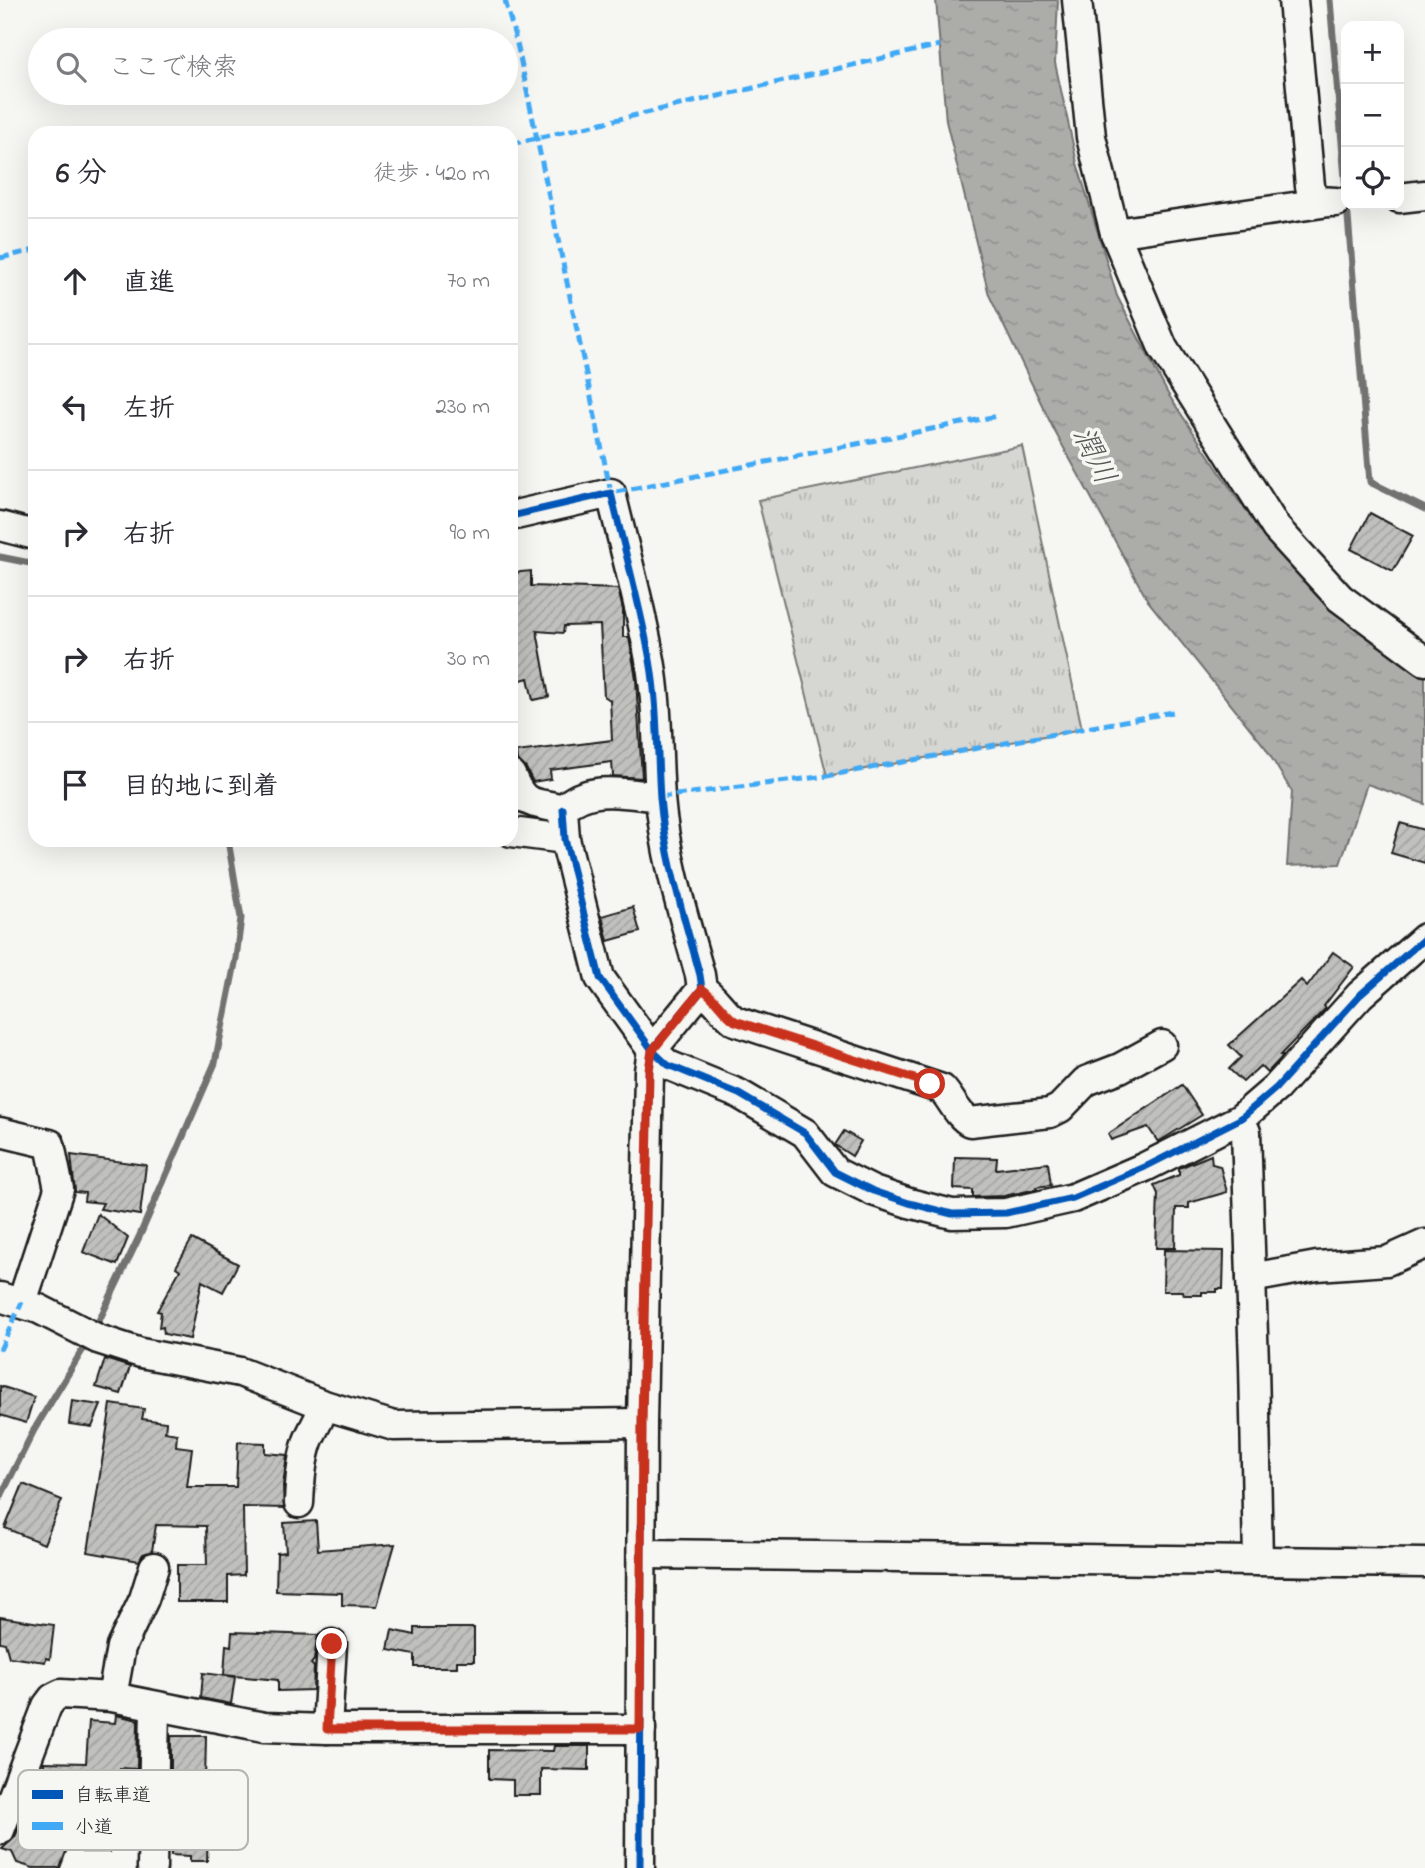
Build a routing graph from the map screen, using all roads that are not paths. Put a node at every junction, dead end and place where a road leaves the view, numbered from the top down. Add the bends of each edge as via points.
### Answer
1 (1077, 0) edge
2 (1293, 0) edge
3 (1425, 195) edge
4 (1404, 197) edge
5 (1338, 202) edge
6 (1115, 233) junction
7 (518, 514) edge
8 (0, 526) edge
9 (28, 533) edge
10 (1425, 661) edge
11 (518, 793) edge
12 (660, 797) junction
13 (563, 809) junction
14 (518, 833) edge
15 (565, 839) junction
16 (1425, 938) edge
17 (702, 989) junction
18 (1162, 1045) dead end
19 (652, 1051) junction
20 (1240, 1119) junction
21 (0, 1132) edge
22 (1425, 1244) edge
23 (1251, 1278) junction
24 (11, 1300) edge
25 (324, 1405) junction
26 (642, 1423) junction
27 (299, 1503) dead end
28 (643, 1554) junction
29 (1258, 1561) junction
30 (1425, 1563) edge
31 (155, 1567) dead end
32 (332, 1644) dead end
33 (113, 1697) junction
34 (155, 1706) junction
35 (327, 1729) junction
36 (640, 1729) junction
37 (23, 1770) edge
38 (154, 1770) edge
39 (18, 1783) edge
40 (0, 1830) edge
41 (152, 1850) edge
42 (152, 1868) edge
43 (640, 1868) edge

1 - 6 street via 1091,137
2 - 5 street via 1312,196 1317,201
3 - 4 street
5 - 6 street
6 - 10 street via 1163,348 1276,528 1340,598
7 - 12 street via 611,493 649,659
8 - 9 street
11 - 13 street via 526,801
12 - 13 street via 607,790
12 - 17 street via 675,886
13 - 15 street
14 - 15 street
15 - 19 street via 600,978
16 - 20 street via 1360,995 1276,1088
17 - 18 street via 735,1021 942,1089 970,1122 1050,1113 1086,1081
17 - 19 street
19 - 20 street via 668,1065 739,1094 804,1133 835,1171 873,1191 952,1214 1006,1213 1073,1198
19 - 26 street
20 - 23 street via 1247,1132
21 - 24 street via 50,1144 59,1189
22 - 23 street via 1387,1261 1317,1266
23 - 29 street
24 - 25 street via 98,1339 142,1353 240,1372
25 - 26 street via 394,1426
25 - 27 street via 308,1441
26 - 28 street
28 - 29 street
28 - 36 street
29 - 30 street
31 - 33 street via 121,1647
32 - 35 street
33 - 34 street
33 - 37 street via 61,1694 53,1698
34 - 35 street via 264,1727
34 - 38 street
35 - 36 street
36 - 43 street
39 - 40 street
41 - 42 street

